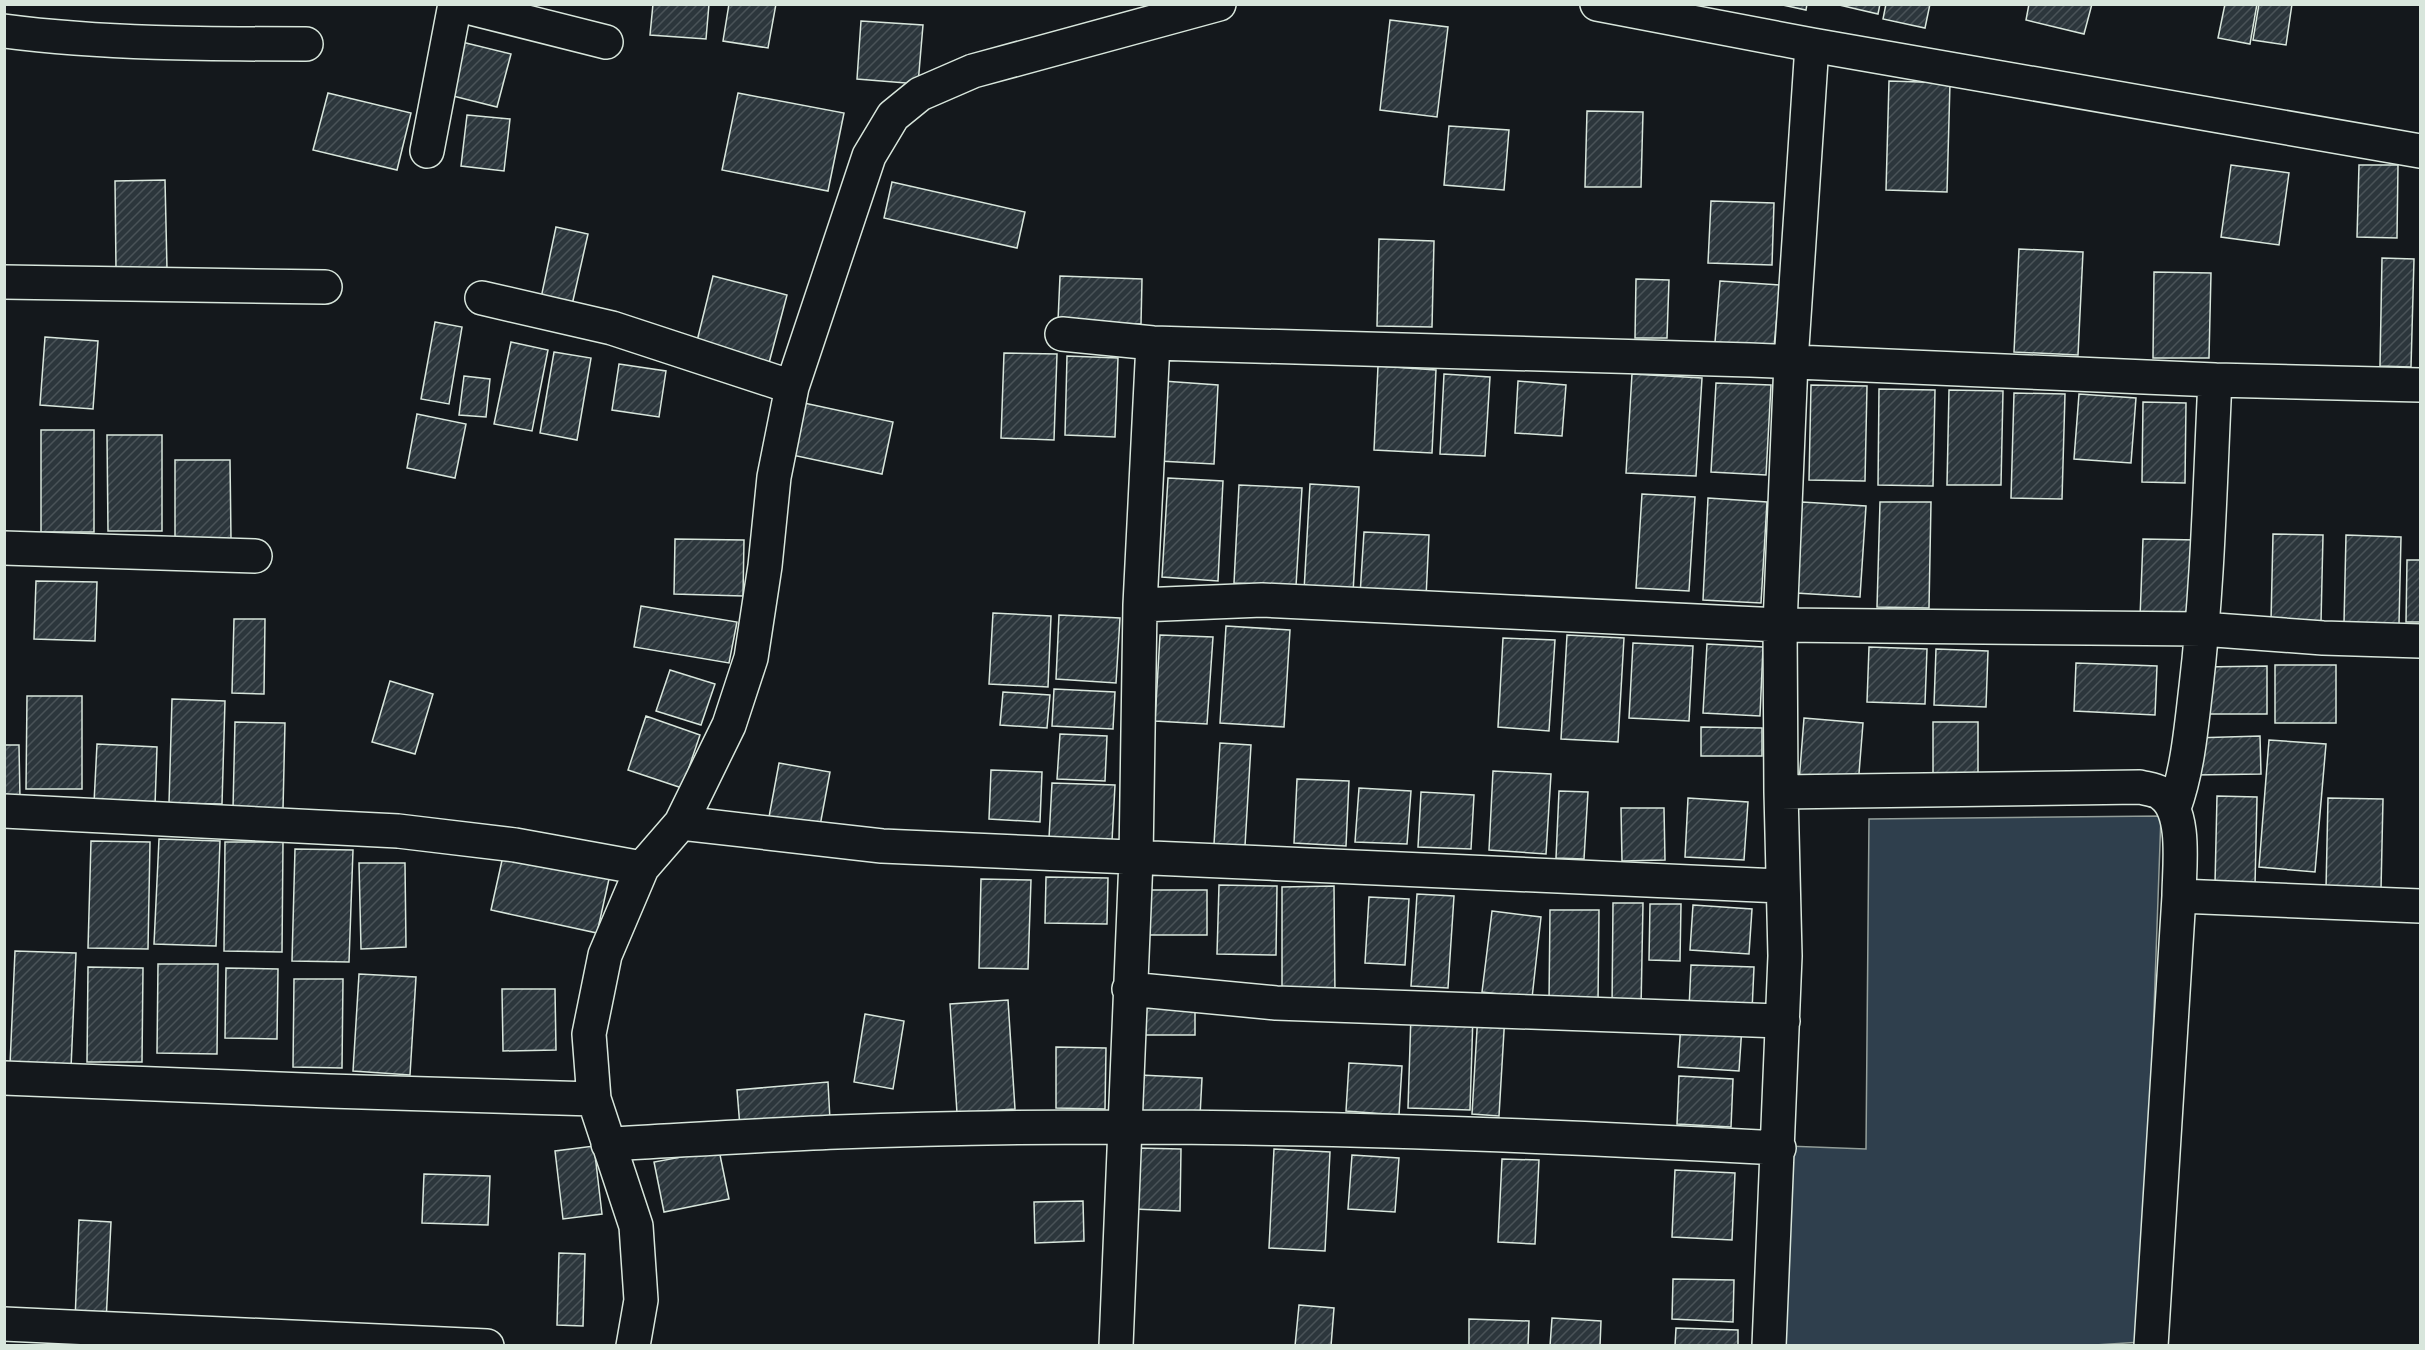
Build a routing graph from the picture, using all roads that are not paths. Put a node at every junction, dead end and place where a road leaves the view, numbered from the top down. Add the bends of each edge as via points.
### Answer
1 (1219, 4) edge
2 (1597, 4) edge
3 (4, 32) edge
4 (606, 42) dead end
5 (306, 44) dead end
6 (1812, 45) junction
7 (427, 151) dead end
8 (2421, 152) edge
9 (4, 282) edge
10 (325, 288) dead end
11 (482, 298) dead end
12 (1062, 334) dead end
13 (1153, 343) junction
14 (1791, 362) junction
15 (2215, 380) junction
16 (2421, 385) edge
17 (792, 387) junction
18 (4, 549) edge
19 (255, 556) dead end
20 (1140, 605) junction
21 (1780, 625) junction
22 (2202, 629) junction
23 (2421, 641) edge
24 (1780, 792) junction
25 (2174, 808) junction
26 (4, 811) edge
27 (681, 823) junction
28 (1136, 859) junction
29 (642, 868) junction
30 (1782, 886) junction
31 (2179, 896) junction
32 (2421, 906) edge
33 (1129, 989) junction
34 (1783, 1021) junction
35 (4, 1078) edge
36 (594, 1099) junction
37 (1124, 1128) junction
38 (608, 1144) junction
39 (1779, 1148) junction
40 (4, 1324) edge
41 (487, 1346) edge
42 (633, 1346) edge
43 (1116, 1346) edge
44 (1769, 1346) edge
45 (2151, 1346) edge

1 - 17 street via 974,71 920,94 893,116 869,156
2 - 6 street
3 - 5 street via 184,44
4 - 7 street via 455,4
6 - 8 street
6 - 14 street
9 - 10 street
11 - 17 street via 612,328
12 - 13 street
13 - 14 street
13 - 20 street
14 - 15 street
14 - 21 street
15 - 16 street
15 - 22 street
17 - 27 street via 774,477 752,658 729,725
18 - 19 street
20 - 21 street via 1262,600
20 - 28 street
21 - 22 street
21 - 24 street
22 - 23 street
22 - 25 street via 2189,742
24 - 25 street via 2140,788 2163,794
24 - 30 street
25 - 31 street via 2180,832
26 - 29 street via 398,831 515,845
27 - 28 street via 882,846
27 - 29 street
28 - 30 street
28 - 33 street
29 - 36 street via 605,955 588,1034
30 - 34 street
31 - 32 street
31 - 45 street
33 - 34 street via 1276,1003
33 - 37 street
34 - 39 street
35 - 36 street
36 - 38 street
37 - 38 street via 838,1132
37 - 39 street via 1515,1134
37 - 43 street
38 - 42 street via 636,1226 641,1300
39 - 44 street
40 - 41 street

